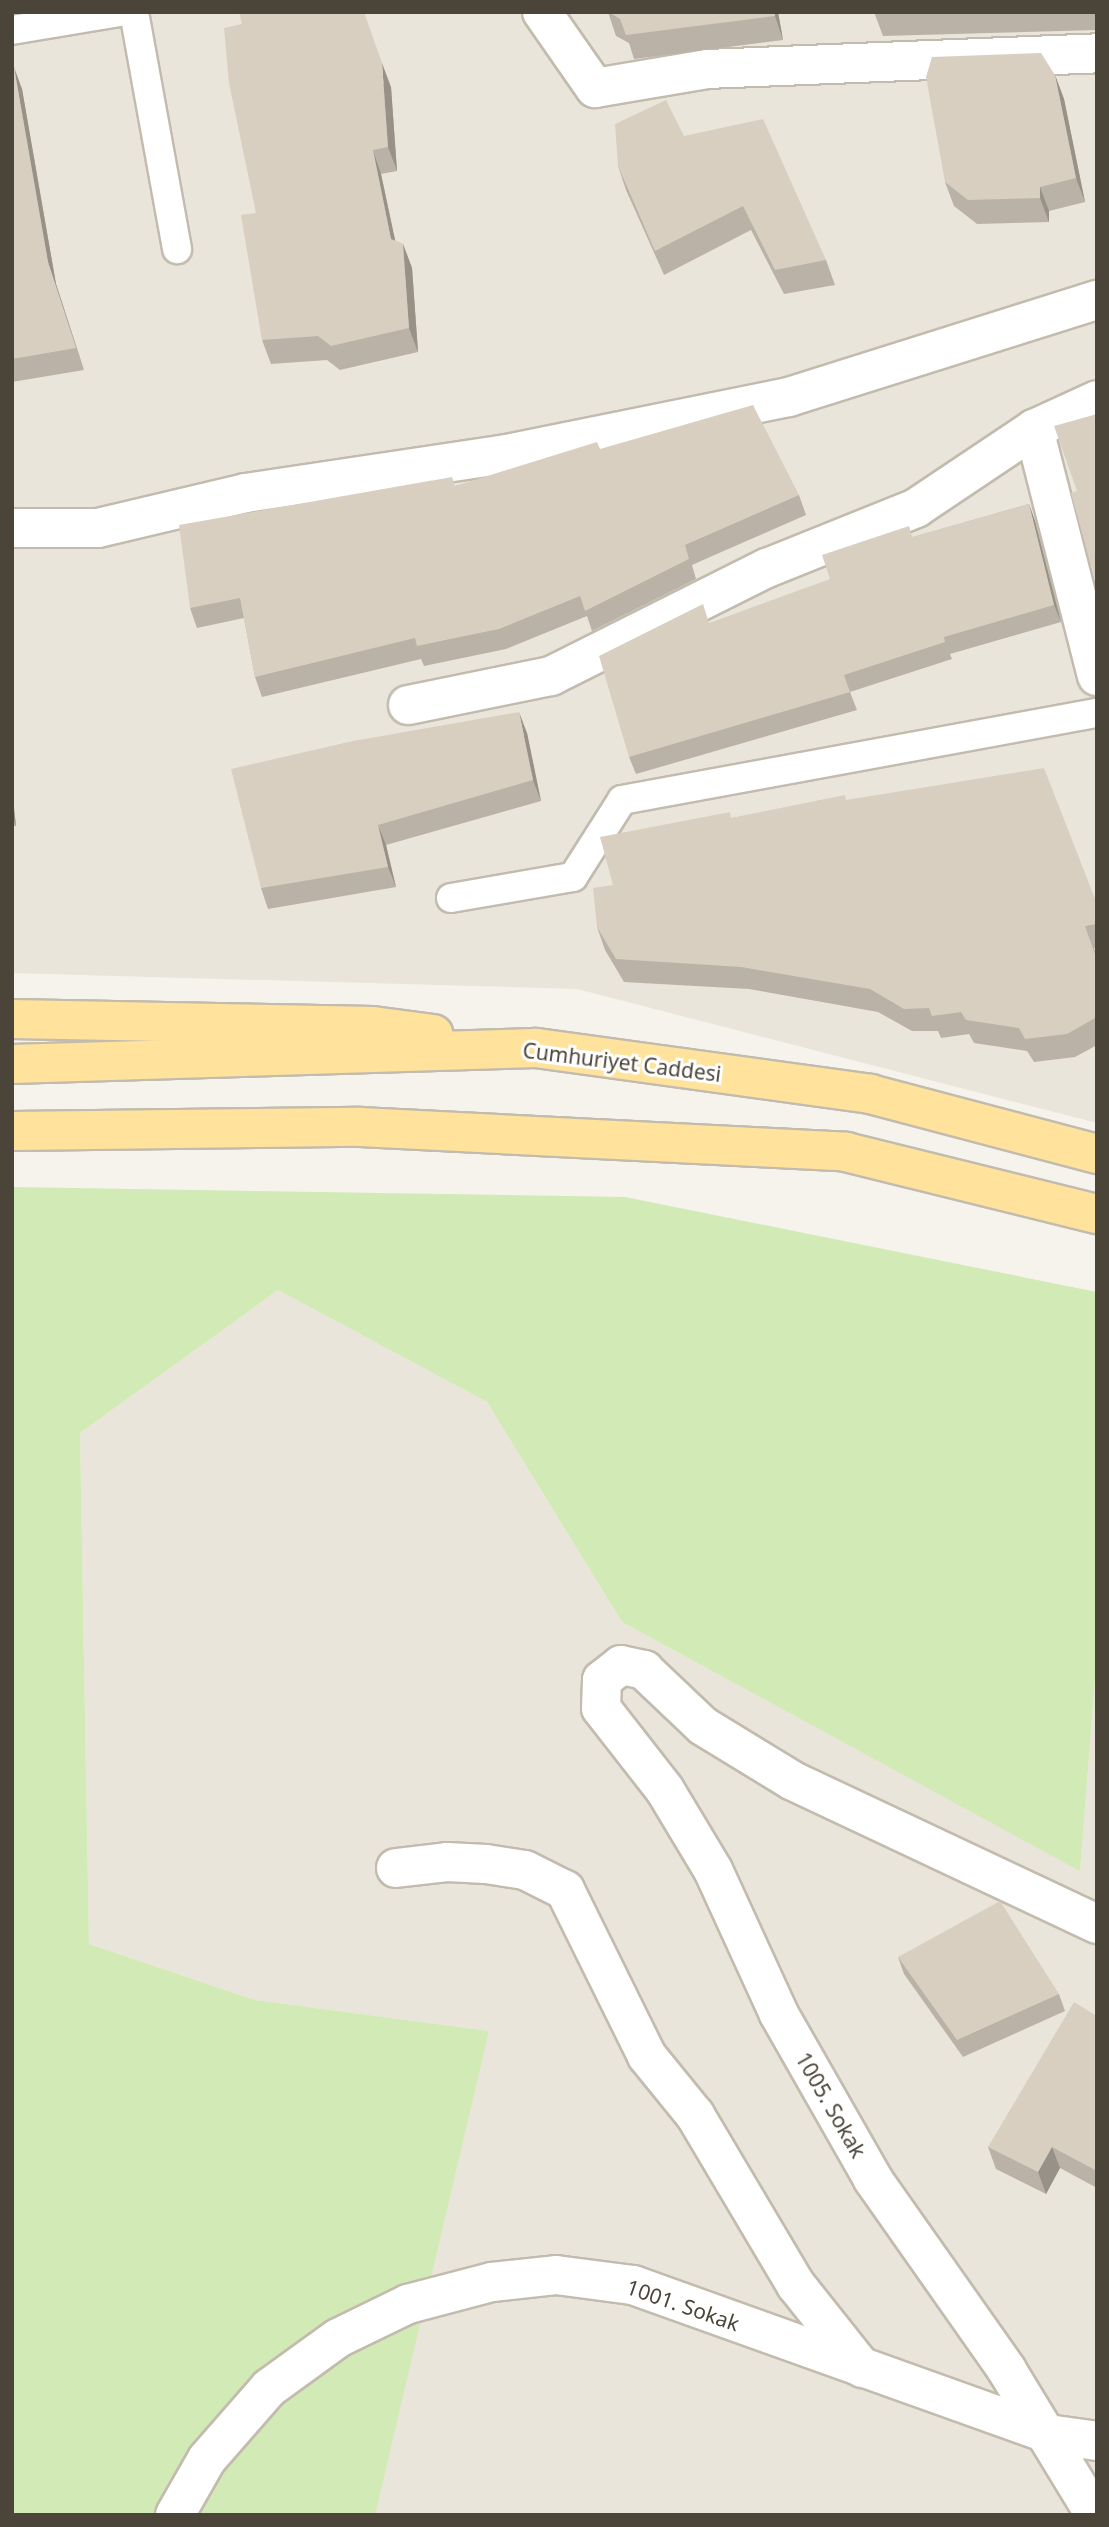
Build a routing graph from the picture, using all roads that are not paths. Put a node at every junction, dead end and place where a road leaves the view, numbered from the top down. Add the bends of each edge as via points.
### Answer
1 (119, 12) edge
2 (134, 12) edge
3 (542, 12) edge
4 (12, 30) edge
5 (1097, 53) edge
6 (177, 249) dead end
7 (1097, 300) edge
8 (1097, 400) edge
9 (1034, 429) junction
10 (12, 528) edge
11 (1097, 676) edge
12 (408, 705) dead end
13 (1097, 713) edge
14 (451, 898) dead end
15 (12, 1018) edge
16 (536, 1048) junction
17 (12, 1064) edge
18 (12, 1132) edge
19 (1097, 1154) edge
20 (1097, 1214) edge
21 (396, 1868) dead end
22 (1097, 1924) edge
23 (863, 2370) junction
24 (1048, 2434) junction
25 (1097, 2441) edge
26 (175, 2515) edge
27 (1095, 2515) edge

1 - 4 lane
2 - 6 lane
3 - 5 street via 595,88 707,69
7 - 10 street via 789,397 501,455 246,493 98,528
8 - 9 street
9 - 11 street
9 - 12 street via 916,508 767,568 551,676
13 - 14 lane via 622,800 573,877
15 - 16 main road via 373,1026
16 - 17 main road, Cumhuriyet Caddesi
16 - 19 main road, Cumhuriyet Caddesi via 870,1094
18 - 20 main road via 360,1127 846,1152
21 - 23 street via 447,1862 486,1864 526,1870 565,1890 647,2056 695,2115 796,2285
22 - 24 street, 1005. Sokak via 793,1781 703,1726 644,1670 621,1665 601,1680 601,1707 666,1790 713,1870 779,2014 873,2179
23 - 24 street, 1001. Sokak
23 - 26 street, 1001. Sokak via 633,2285 556,2276 492,2282 408,2304 338,2338 270,2388 207,2459
24 - 25 street, 1001. Sokak
24 - 27 street, 1005. Sokak

